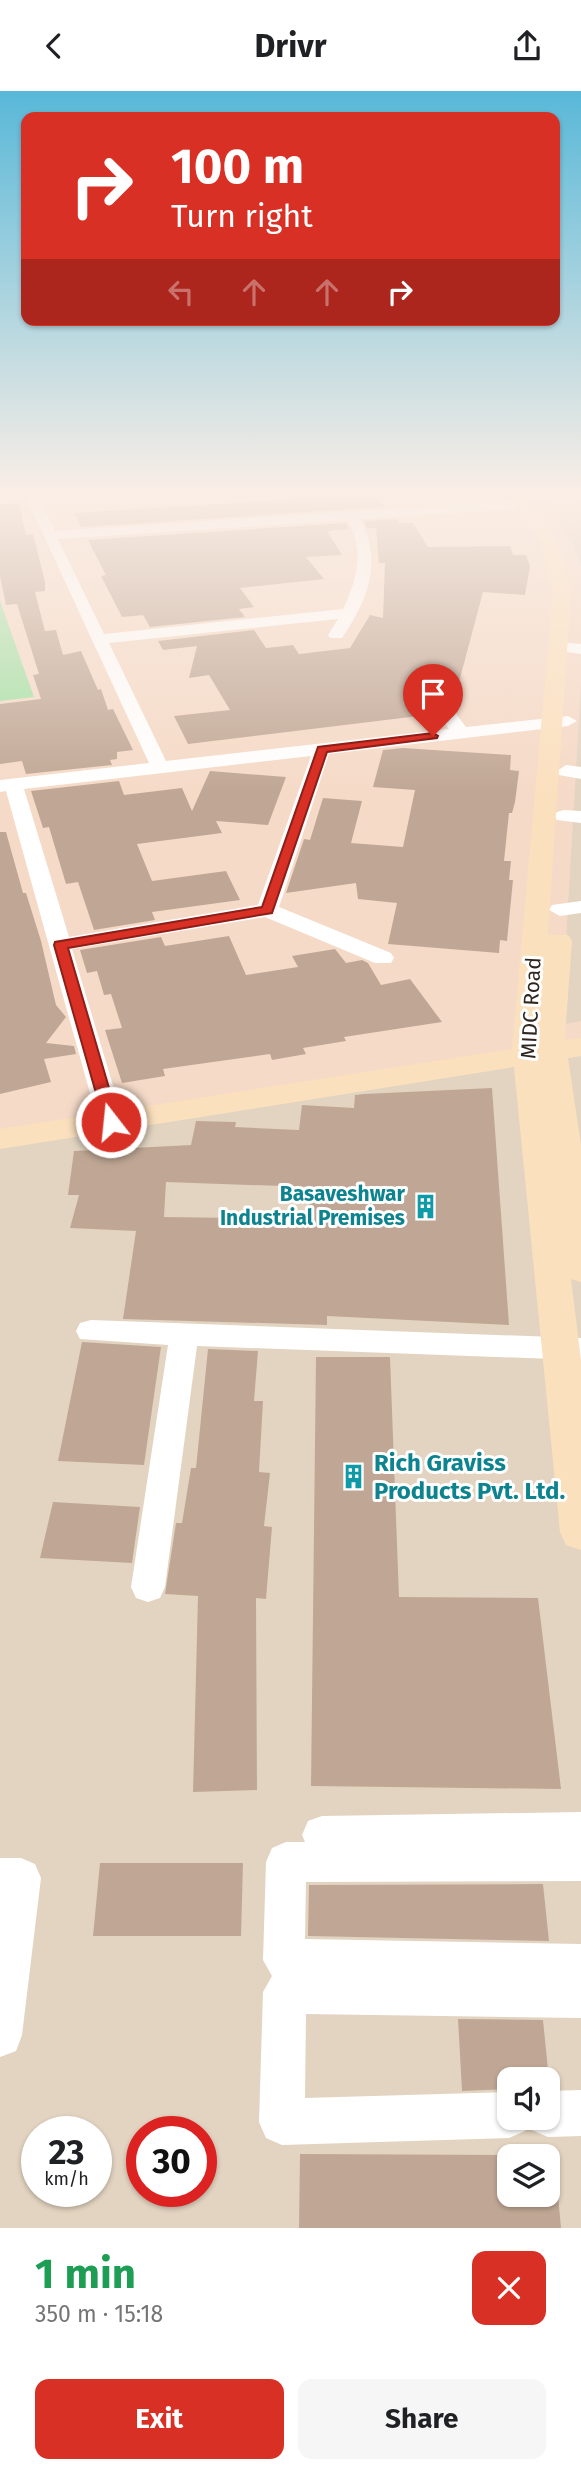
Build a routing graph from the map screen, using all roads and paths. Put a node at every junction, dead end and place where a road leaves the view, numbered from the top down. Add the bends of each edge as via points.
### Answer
1 (78, 593) edge
2 (357, 593) edge
3 (562, 593) edge
4 (352, 613) junction
5 (336, 635) dead end
6 (100, 639) junction
7 (570, 648) edge
8 (424, 684) dead end
9 (560, 722) junction
10 (461, 733) junction
11 (322, 749) junction
12 (160, 768) junction
13 (573, 772) edge
14 (7, 785) edge
15 (572, 817) edge
16 (570, 909) edge
17 (267, 910) junction
18 (60, 945) junction
19 (383, 958) dead end
20 (581, 1031) edge
21 (547, 1046) edge
22 (109, 1114) junction
23 (0, 1123) edge
24 (0, 1139) edge
25 (551, 1140) junction
26 (581, 1269) edge
27 (91, 1331) dead end
28 (184, 1335) junction
29 (570, 1349) edge
30 (581, 1532) edge
31 (148, 1587) dead end
32 (581, 1831) edge
33 (322, 1835) dead end
34 (581, 1861) edge
35 (0, 1878) edge
36 (581, 1965) edge
37 (581, 1996) edge
38 (0, 2035) edge
39 (581, 2113) edge
40 (560, 2114) edge
41 (497, 2115) edge

1 - 6 street
2 - 4 street
3 - 7 main road, MIDC Road
4 - 5 street
4 - 6 street
6 - 12 street
7 - 9 main road, MIDC Road
8 - 10 street
9 - 10 street
9 - 13 main road, MIDC Road
9 - 21 main road, MIDC Road
10 - 11 street
11 - 12 street
11 - 17 street
12 - 14 street
13 - 15 main road, MIDC Road
14 - 18 street
15 - 16 main road, MIDC Road
16 - 21 main road, MIDC Road
17 - 18 street
17 - 19 street
18 - 22 street
20 - 21 main road
21 - 22 main road
21 - 25 main road, MIDC Road
22 - 23 main road
22 - 24 main road
25 - 26 main road, MIDC Road
25 - 29 main road, MIDC Road
27 - 28 street
28 - 29 street
28 - 31 street
29 - 30 main road, MIDC Road
32 - 33 street
34 - 36 street via 286,1862 284,1960
35 - 38 street via 21,1878
37 - 41 street via 285,1992 282,2122
39 - 40 street

